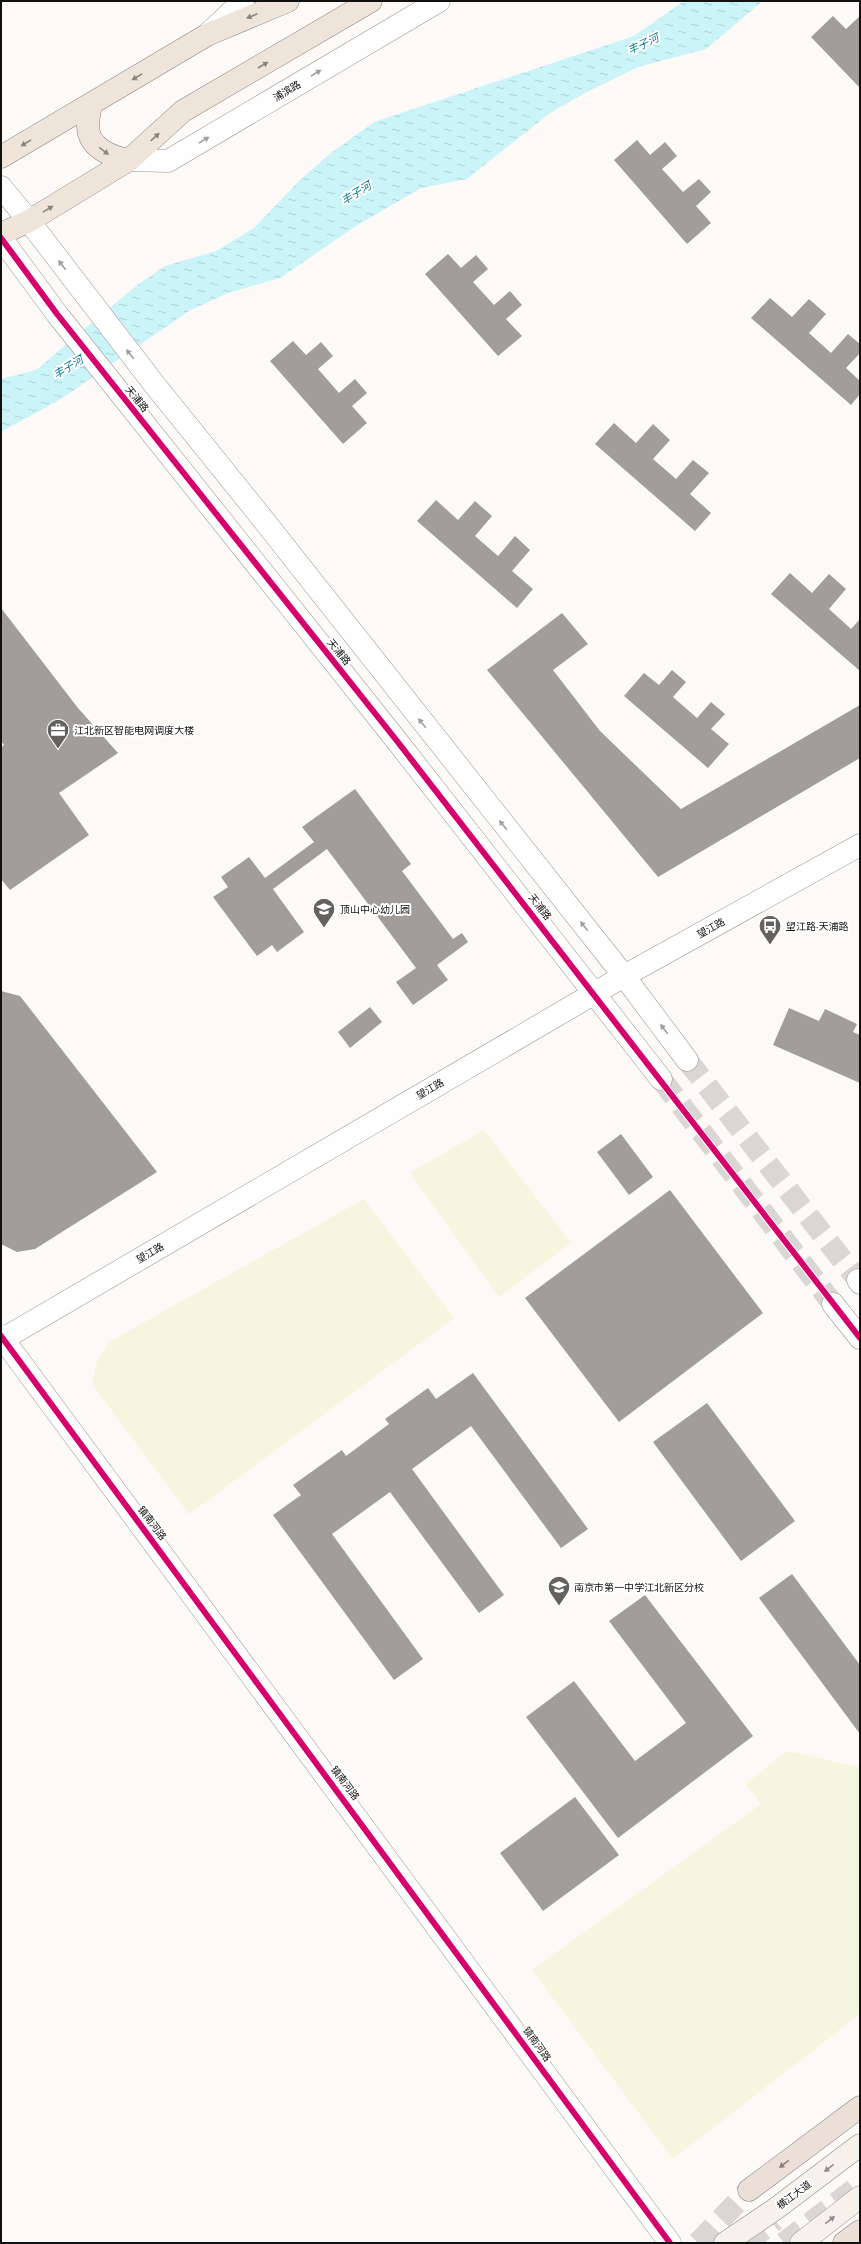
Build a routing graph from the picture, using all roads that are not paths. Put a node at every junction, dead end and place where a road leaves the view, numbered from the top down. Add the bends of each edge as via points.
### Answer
1 (243, 1) edge
2 (288, 1) edge
3 (371, 1) edge
4 (439, 1) edge
5 (207, 35) junction
6 (91, 104) junction
7 (1, 157) edge
8 (129, 160) junction
9 (1, 187) edge
10 (29, 221) junction
11 (1, 234) edge
12 (1, 238) edge
13 (860, 845) edge
14 (624, 976) junction
15 (594, 994) junction
16 (687, 1060) tunnel mouth
17 (661, 1080) tunnel mouth
18 (833, 1304) tunnel mouth
19 (2, 1337) edge
20 (860, 1338) edge
21 (860, 2107) edge
22 (860, 2145) edge
23 (749, 2190) tunnel mouth
24 (860, 2197) edge
25 (860, 2231) edge
26 (670, 2243) edge
27 (725, 2243) edge
28 (801, 2243) edge
29 (844, 2243) edge

1 - 5 street
2 -> 5 main road
8 -> 3 main road via 183,111
8 -> 4 street, 浦滨路 via 168,161
5 -> 6 main road
6 -> 7 main road
6 -> 8 main road via 88,127 93,143 112,157
10 -> 8 main road
9 - 10 street
10 - 11 main road
14 -> 10 street via 154,384
12 - 15 street, 天浦路 via 57,314 397,741
13 - 14 street, 望江路
14 - 15 street, 望江路
16 -> 14 street
15 - 17 street, 天浦路
15 - 19 street, 望江路
18 - 20 street
19 - 26 street, 镇南河路
21 -> 23 highway
22 -> 27 main road, 横江大道 via 774,2210
28 -> 24 main road
25 - 29 highway

